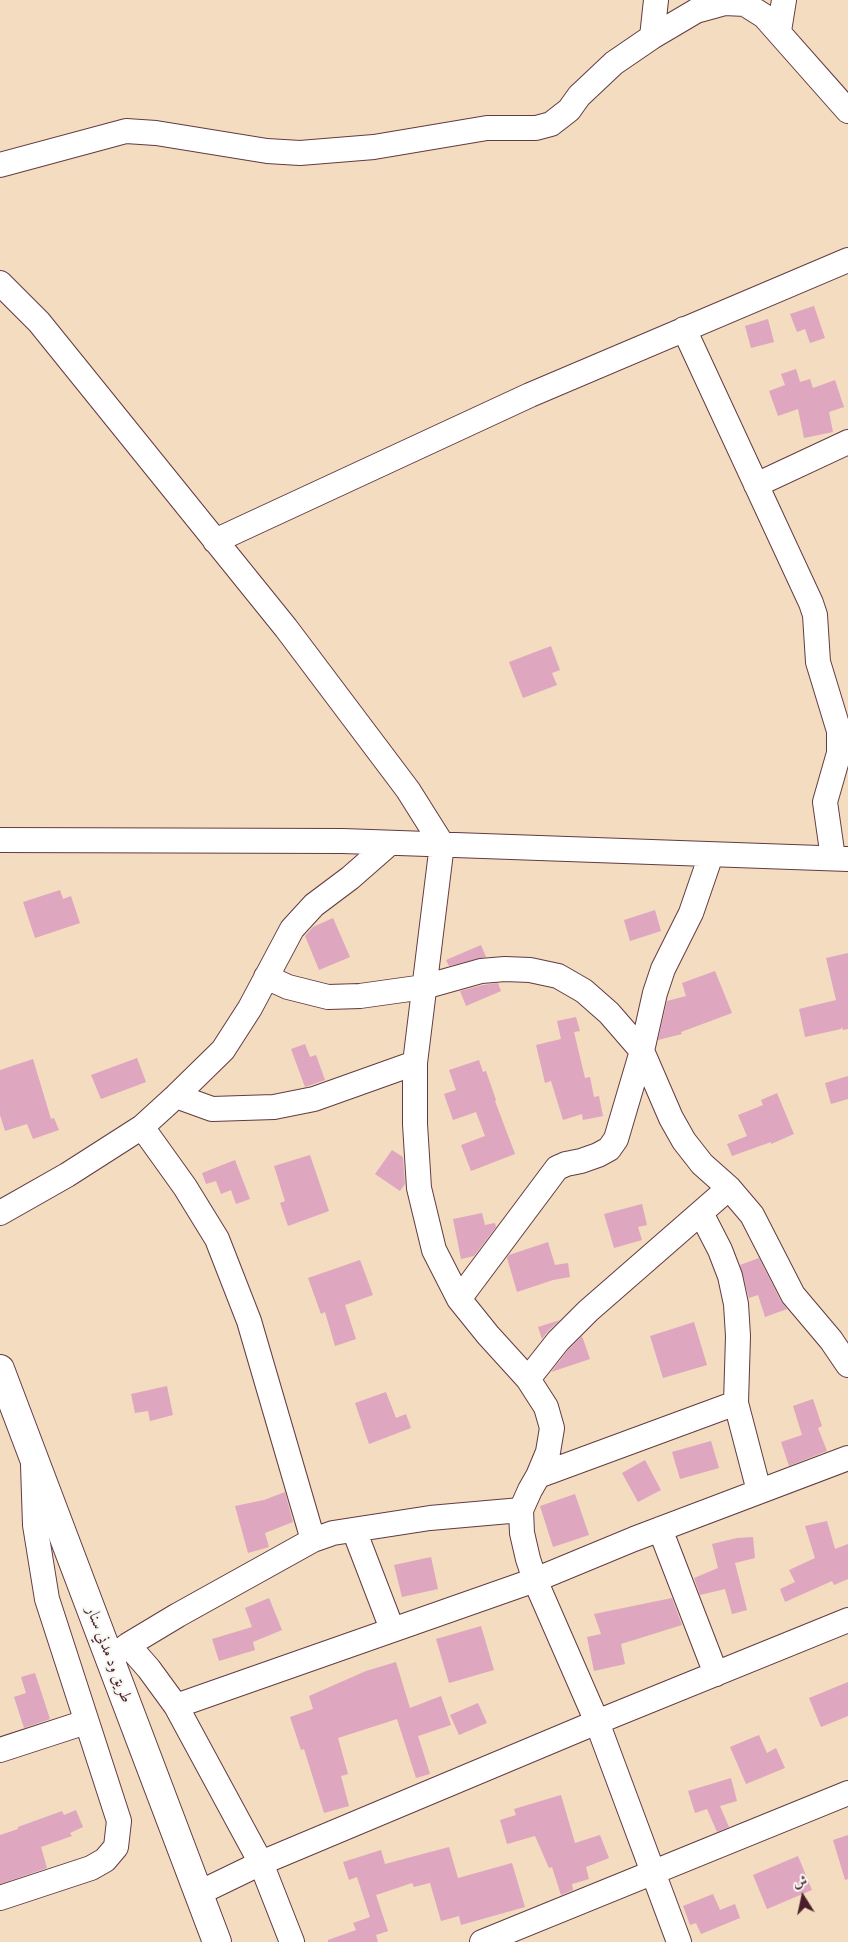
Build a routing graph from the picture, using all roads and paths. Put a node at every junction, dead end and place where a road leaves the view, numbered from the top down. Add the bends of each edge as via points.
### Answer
1 (656, 0) edge
2 (784, 0) edge
3 (779, 32) junction
4 (652, 37) junction
5 (848, 111) edge
6 (0, 165) edge
7 (848, 260) edge
8 (0, 283) edge
9 (684, 330) junction
10 (848, 442) edge
11 (756, 485) junction
12 (215, 541) junction
13 (0, 840) edge
14 (390, 843) junction
15 (442, 844) junction
16 (711, 855) junction
17 (841, 859) edge
18 (266, 977) junction
19 (424, 987) junction
20 (642, 1051) junction
21 (415, 1063) junction
22 (176, 1096) junction
23 (142, 1127) junction
24 (729, 1188) junction
25 (0, 1213) edge
26 (701, 1213) junction
27 (459, 1299) junction
28 (848, 1365) edge
29 (0, 1368) edge
30 (528, 1379) junction
31 (736, 1402) junction
32 (32, 1453) junction
33 (848, 1458) edge
34 (538, 1476) junction
35 (759, 1491) junction
36 (522, 1510) junction
37 (660, 1529) junction
38 (354, 1530) junction
39 (313, 1540) junction
40 (535, 1580) junction
41 (848, 1620) edge
42 (392, 1629) junction
43 (119, 1652) junction
44 (716, 1674) junction
45 (176, 1706) junction
46 (86, 1722) junction
47 (597, 1722) junction
48 (0, 1750) edge
49 (848, 1793) edge
50 (261, 1863) junction
51 (654, 1873) junction
52 (199, 1893) junction
53 (0, 1898) edge
54 (218, 1942) edge
55 (292, 1942) edge
56 (482, 1942) edge
57 (679, 1942) edge

1 - 4 street
2 - 3 street
3 - 4 street via 764,16 745,4 726,2 696,11
3 - 5 street
4 - 6 street via 614,63 569,110 551,124 536,128 487,128 374,147 300,153 126,131
7 - 9 street
8 - 12 street via 40,322
9 - 11 street
9 - 12 street via 530,394
10 - 11 street
11 - 17 street via 815,615 818,662 839,731 839,753 825,802
12 - 15 street via 286,628 408,790
13 - 14 street
14 - 15 street
14 - 18 street via 314,905 292,929
15 - 16 street
15 - 19 street
16 - 17 street
16 - 20 street via 692,912 663,969
18 - 19 street via 288,987 328,997
18 - 22 street via 222,1050
19 - 20 street via 497,969 530,970 558,976 584,991 609,1013
19 - 21 street
20 - 24 street via 684,1141 702,1164
20 - 27 street via 616,1139 609,1149 557,1168
21 - 22 street via 314,1099 274,1107 212,1109
21 - 27 street via 419,1188 434,1250
22 - 23 street
23 - 25 street
23 - 39 street via 217,1238 250,1321
24 - 26 street
24 - 28 street via 752,1215 793,1295
26 - 30 street via 588,1311 558,1341
26 - 31 street via 730,1276 736,1304
27 - 30 street
29 - 32 highway, طريق ود مدني سنار
30 - 34 street via 546,1407 552,1428 548,1452
31 - 34 street
31 - 35 street
32 - 43 highway, طريق ود مدني سنار
32 - 46 street via 35,1526 47,1599
33 - 35 street
34 - 36 street
35 - 37 street
36 - 38 street via 430,1518
36 - 40 street via 522,1533
37 - 40 street
37 - 44 street
38 - 39 street
38 - 42 street
39 - 43 street via 178,1614
40 - 42 street
40 - 47 street
41 - 44 street
42 - 45 street
43 - 45 street via 149,1670
43 - 52 highway, طريق ود مدني سنار
44 - 47 street
45 - 50 street
46 - 48 street
46 - 53 street via 119,1821 116,1847 105,1860 91,1868
47 - 50 street
47 - 51 street
49 - 51 street
50 - 52 street
50 - 55 street
51 - 56 street
51 - 57 street
52 - 54 highway, طريق ود مدني سنار

